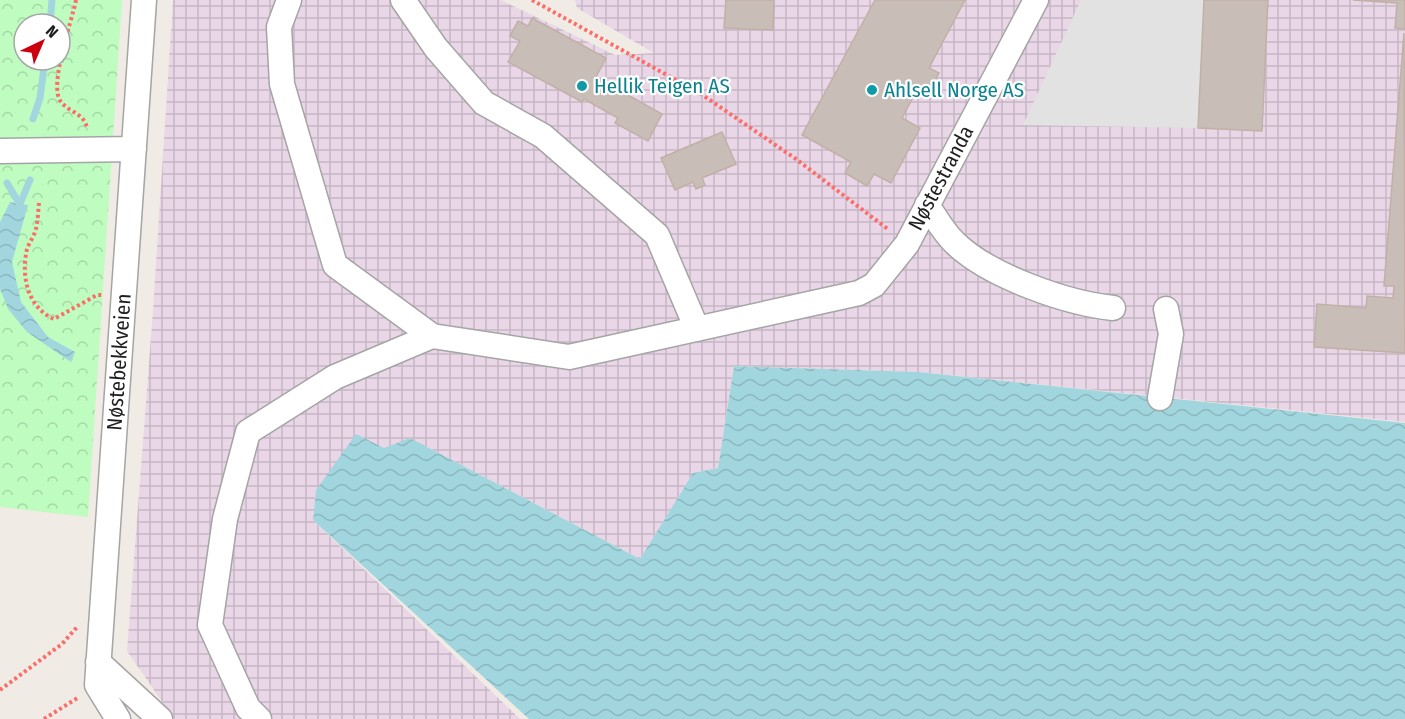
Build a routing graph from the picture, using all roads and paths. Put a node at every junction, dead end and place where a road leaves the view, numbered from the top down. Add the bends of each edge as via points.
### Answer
1 (76, 0) edge
2 (144, 0) edge
3 (289, 0) edge
4 (403, 0) edge
5 (532, 0) edge
6 (1036, 0) edge
7 (134, 149) junction
8 (88, 150) junction
9 (0, 151) edge
10 (39, 203) dead end
11 (927, 206) junction
12 (901, 252) junction
13 (114, 295) dead end
14 (1113, 308) dead end
15 (1166, 309) dead end
16 (697, 328) junction
17 (432, 336) junction
18 (1161, 398) dead end
19 (81, 623) dead end
20 (98, 673) junction
21 (0, 690) edge
22 (44, 719) edge
23 (118, 719) edge
24 (160, 719) edge
25 (259, 719) edge

1 - 8 path via 57,93 61,102 87,125
2 - 7 street, Nøstebekkveien
3 - 17 street via 279,27 282,84 335,265
4 - 16 street via 436,48 484,103 543,136 657,235
5 - 12 path via 701,94 796,159
6 - 11 street, Nøstestranda
7 - 8 street
7 - 20 street, Nøstebekkveien
8 - 9 street
10 - 13 path via 36,231 25,263 26,284 34,303 54,319 97,295
11 - 12 street, Nøstestranda
11 - 14 street via 953,242 988,266 1066,300
12 - 16 street, Nøstestranda via 874,285 859,293
15 - 18 street via 1171,334
16 - 17 street, Nøstestranda via 569,357
17 - 25 street via 335,377 248,432 225,519 210,624 248,708
19 - 21 path via 62,644
20 - 22 path
20 - 23 street
20 - 24 street

